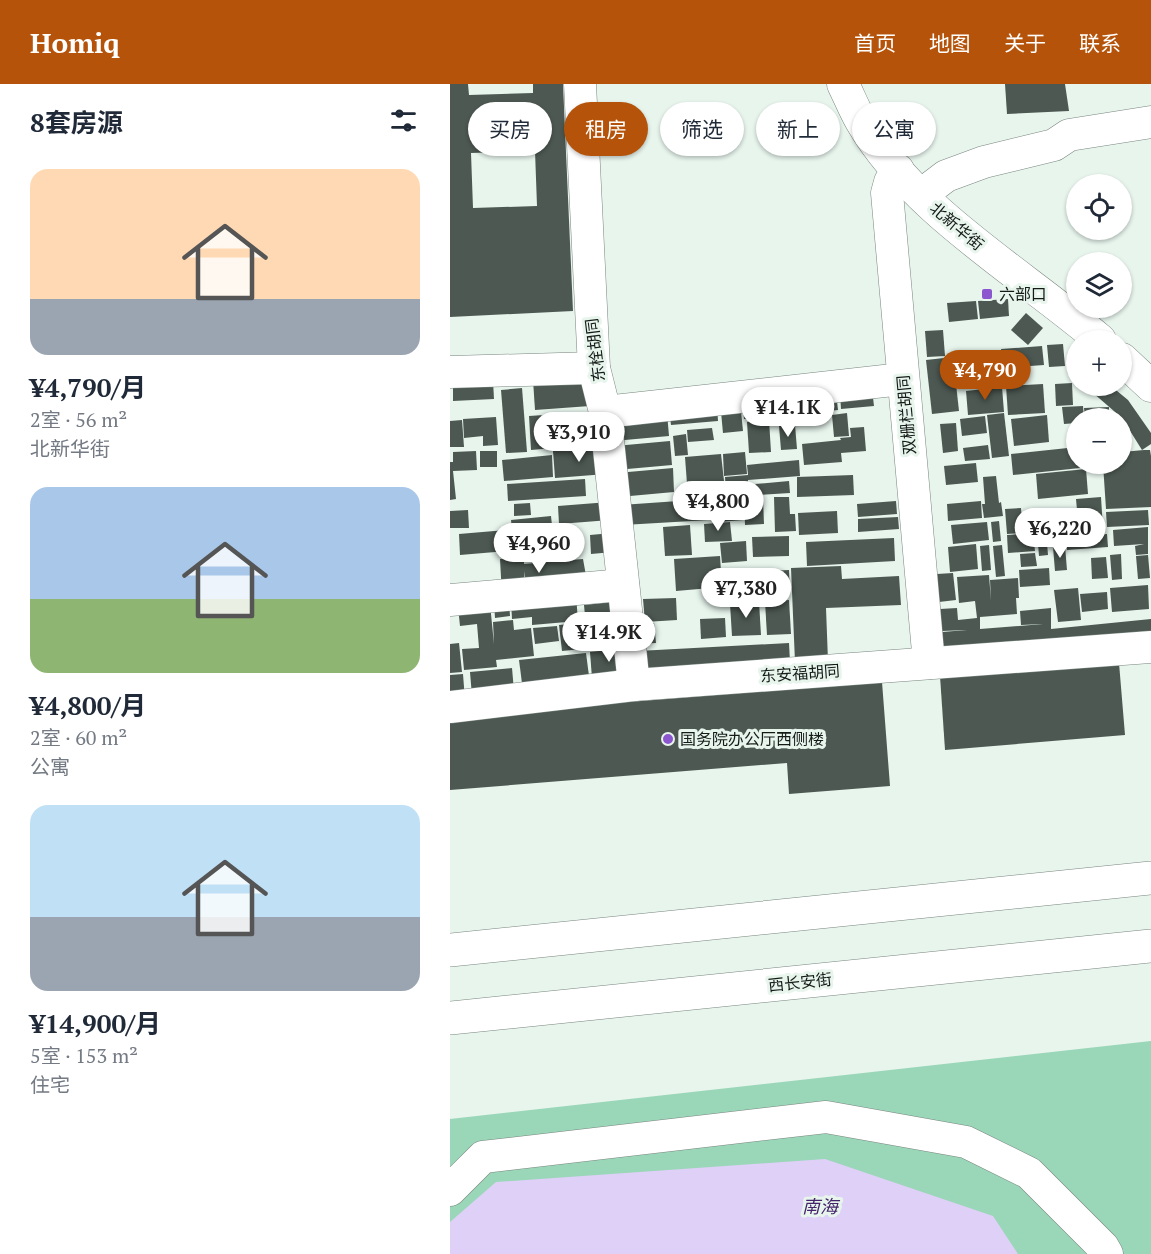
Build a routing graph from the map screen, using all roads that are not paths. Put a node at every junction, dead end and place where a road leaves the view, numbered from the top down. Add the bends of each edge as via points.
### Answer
1 (580, 84) edge
2 (843, 84) edge
3 (1151, 122) edge
4 (898, 170) junction
5 (921, 195) junction
6 (1088, 330) edge
7 (594, 368) junction
8 (1132, 368) edge
9 (450, 372) edge
10 (902, 380) junction
11 (1149, 382) edge
12 (605, 412) junction
13 (623, 585) junction
14 (450, 600) edge
15 (1151, 647) edge
16 (929, 663) junction
17 (634, 685) junction
18 (450, 707) edge
19 (1151, 879) edge
20 (1151, 946) edge
21 (450, 950) edge
22 (450, 1018) edge
23 (450, 1190) edge
24 (1107, 1254) edge

1 - 7 street, 东栓胡同
2 - 4 street, 北新华街 via 861,122
3 - 5 street via 1069,135 1054,145 946,176
4 - 5 street, 北新华街
4 - 10 street, 双栅栏胡同 via 887,193
5 - 6 street, 北新华街
7 - 9 street
7 - 12 street, 东栓胡同
8 - 11 street
10 - 12 street
10 - 16 street, 双栅栏胡同
12 - 13 street, 东栓胡同
13 - 14 street
13 - 17 street, 东栓胡同
15 - 16 street, 东安福胡同
16 - 17 street, 东安福胡同
17 - 18 street, 东安福胡同
19 - 21 highway
20 - 22 highway, 西长安街
23 - 24 street via 483,1157 826,1117 966,1142 1029,1173

